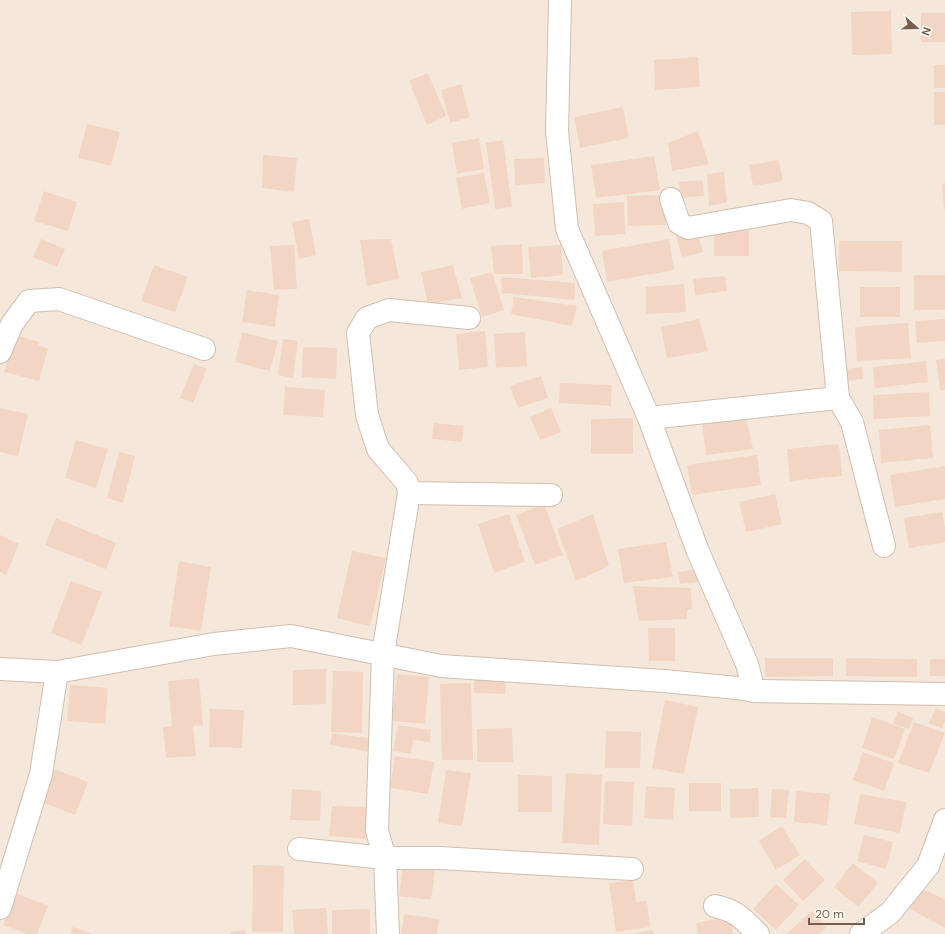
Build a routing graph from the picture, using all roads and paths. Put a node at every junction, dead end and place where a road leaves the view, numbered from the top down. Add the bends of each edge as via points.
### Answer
1 (560, 0) edge
2 (671, 199) dead end
3 (469, 318) dead end
4 (204, 349) dead end
5 (0, 352) edge
6 (838, 398) junction
7 (649, 418) junction
8 (409, 493) junction
9 (551, 495) dead end
10 (884, 546) dead end
11 (383, 654) junction
12 (0, 669) edge
13 (57, 672) junction
14 (754, 691) junction
15 (945, 694) edge
16 (945, 820) edge
17 (299, 849) dead end
18 (385, 858) junction
19 (632, 869) dead end
20 (715, 906) dead end
21 (0, 908) edge
22 (388, 934) edge
23 (758, 934) edge
24 (861, 934) edge

1 - 7 street via 557,132 566,229
2 - 6 street via 679,223 688,228 791,210 808,213 821,221
3 - 8 street via 389,310 367,318 358,333 367,415 378,449 407,484
4 - 5 street via 59,300 29,301 12,324
6 - 7 street
6 - 10 street via 852,422
7 - 14 street via 697,549 747,664
8 - 9 street
8 - 11 street
11 - 13 street via 291,636 214,644
11 - 14 street via 441,666 664,681
11 - 18 street via 377,831
12 - 13 street
13 - 21 street via 41,774
14 - 15 street
16 - 24 street via 928,866 890,913
17 - 18 street
18 - 19 street via 440,858
18 - 22 street
20 - 23 street via 740,916

